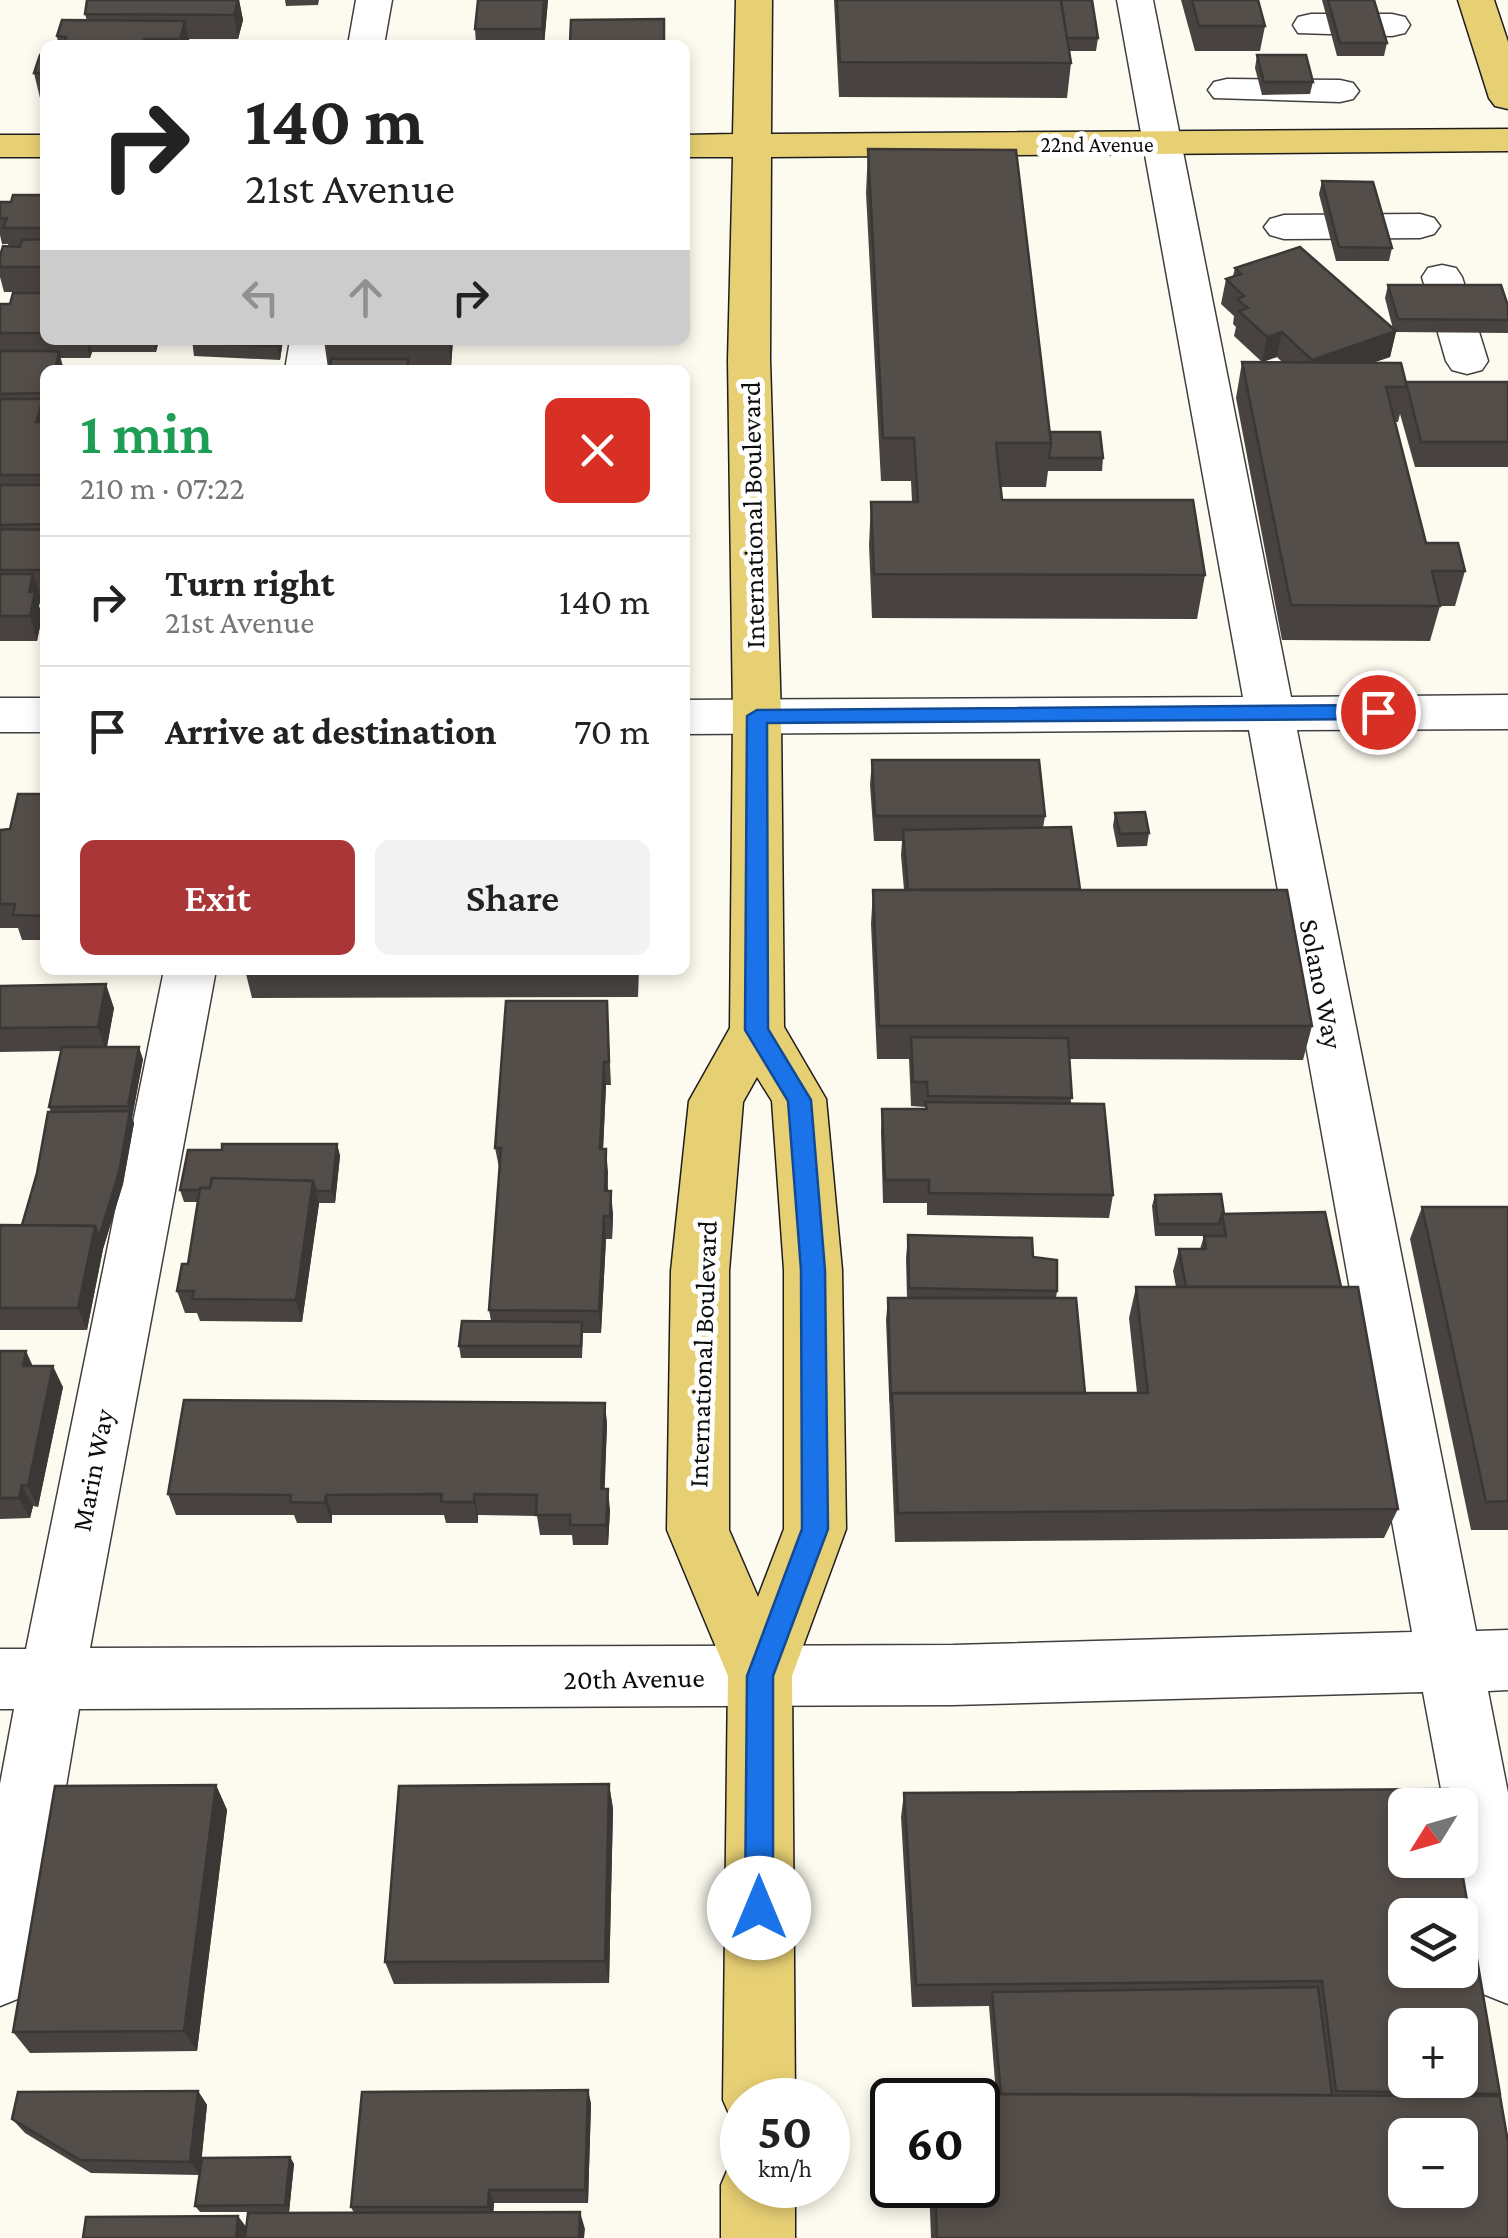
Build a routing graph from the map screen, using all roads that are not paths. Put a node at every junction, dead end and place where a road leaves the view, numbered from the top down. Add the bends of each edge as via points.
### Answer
1 (374, 0) edge
2 (754, 0) edge
3 (1135, 0) edge
4 (1476, 0) edge
5 (1388, 13) edge
6 (1311, 26) dead end
7 (367, 40) edge
8 (1404, 64) dead end
9 (1223, 81) dead end
10 (1335, 82) dead end
11 (1508, 98) edge
12 (1508, 140) edge
13 (1165, 143) junction
14 (0, 146) edge
15 (40, 146) edge
16 (690, 146) edge
17 (752, 146) junction
18 (1420, 226) dead end
19 (1284, 227) dead end
20 (1442, 277) dead end
21 (1467, 362) dead end
22 (1508, 712) edge
23 (1270, 713) junction
24 (0, 715) edge
25 (40, 715) edge
26 (757, 716) junction
27 (690, 717) edge
28 (189, 975) edge
29 (756, 1030) junction
30 (1480, 1660) edge
31 (760, 1676) junction
32 (26, 1679) edge
33 (1508, 1969) edge
34 (0, 1972) edge
35 (758, 2078) edge
36 (758, 2208) edge
37 (758, 2238) edge

1 - 7 street
2 - 17 main road, International Boulevard
3 - 13 street, Solano Way
4 - 11 main road
5 - 6 street
5 - 8 street
9 - 10 street
12 - 13 main road, 22nd Avenue
13 - 17 main road, 22nd Avenue
13 - 23 street, Solano Way
14 - 15 main road
16 - 17 main road, 22nd Avenue
17 - 26 main road, International Boulevard via 748,360
18 - 19 street
20 - 21 street
22 - 23 street
23 - 26 street
23 - 30 street, Solano Way
24 - 25 street
26 - 27 street
26 - 29 main road, International Boulevard
28 - 32 street, Marin Way
29 - 31 main road, International Boulevard via 800,1100 813,1270 815,1529
29 - 31 main road, International Boulevard via 716,1100 700,1271 698,1530
30 - 31 street, 20th Avenue
30 - 33 street, Solano Way
31 - 32 street, 20th Avenue
31 - 35 main road, International Boulevard
32 - 34 street, Marin Way
36 - 37 main road

